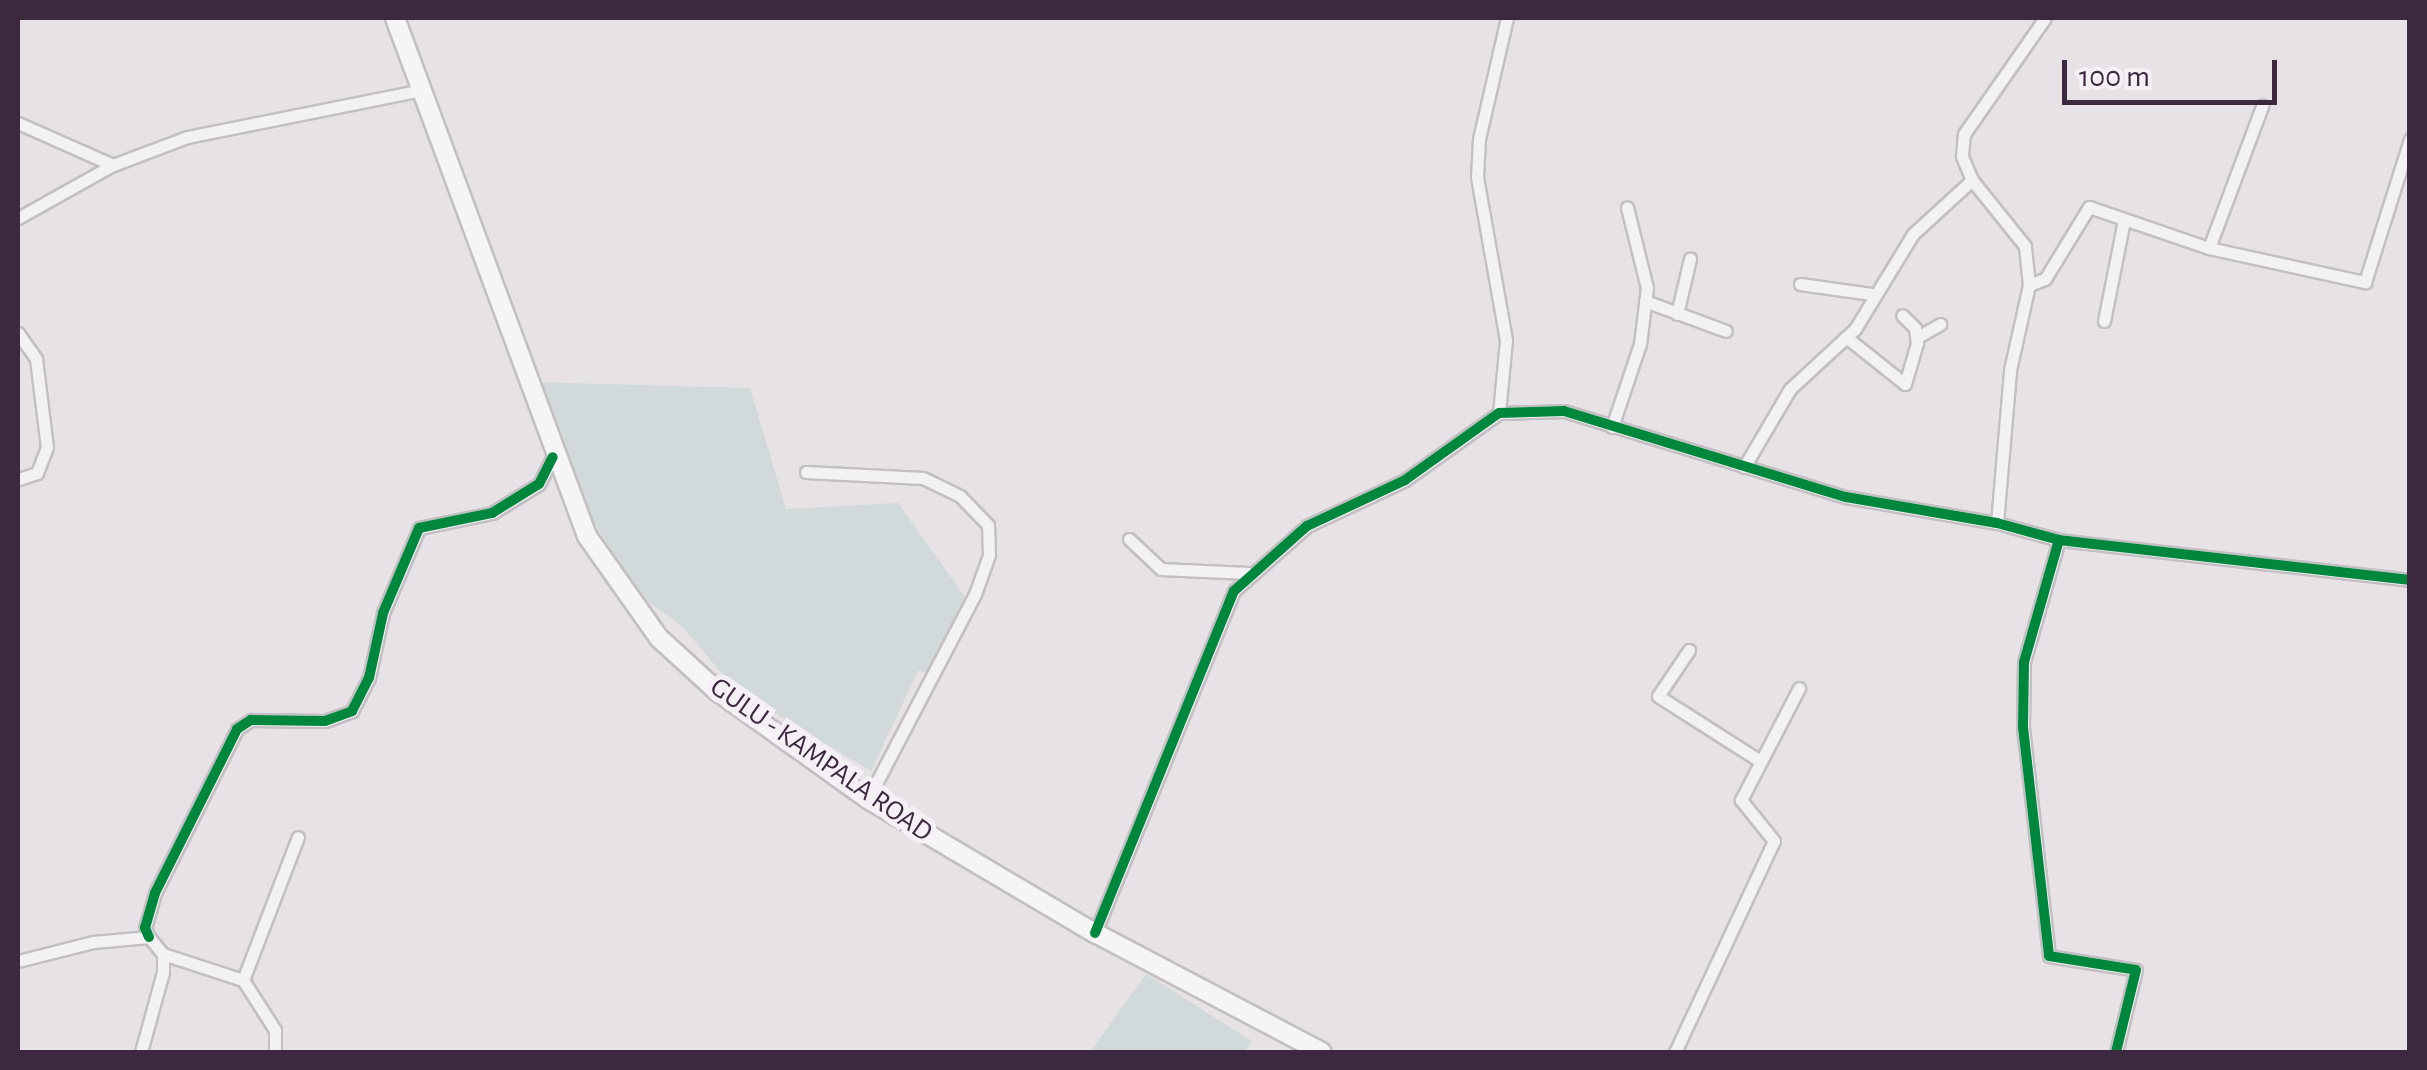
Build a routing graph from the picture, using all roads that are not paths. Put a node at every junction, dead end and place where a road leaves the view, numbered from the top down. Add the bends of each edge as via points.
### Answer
1 (395, 18) edge
2 (1507, 18) edge
3 (2045, 18) edge
4 (418, 91) junction
5 (2262, 106) dead end
6 (18, 124) edge
7 (2410, 138) edge
8 (112, 165) junction
9 (1972, 180) junction
10 (1628, 207) dead end
11 (18, 218) edge
12 (2124, 220) junction
13 (2209, 248) junction
14 (1690, 259) dead end
15 (1800, 284) dead end
16 (2029, 286) junction
17 (1872, 294) junction
18 (1645, 301) junction
19 (1677, 314) junction
20 (1902, 315) dead end
21 (2104, 322) dead end
22 (1940, 324) dead end
23 (1726, 332) dead end
24 (18, 333) edge
25 (1846, 337) junction
26 (1916, 338) junction
27 (1499, 413) junction
28 (1612, 426) junction
29 (554, 457) junction
30 (1744, 467) junction
31 (806, 472) dead end
32 (18, 479) edge
33 (1997, 523) junction
34 (1129, 539) dead end
35 (2059, 540) junction
36 (1248, 573) junction
37 (2410, 580) edge
38 (1689, 650) dead end
39 (1799, 688) dead end
40 (1760, 762) junction
41 (868, 799) junction
42 (298, 837) dead end
43 (1095, 933) junction
44 (150, 938) junction
45 (162, 954) junction
46 (18, 961) edge
47 (243, 980) junction
48 (141, 1052) edge
49 (275, 1052) edge
50 (1322, 1052) edge
51 (1675, 1052) edge
52 (2116, 1052) edge

1 - 4 main road, GULU - KAMPALA ROAD
2 - 27 street via 1479,139 1478,177 1506,340
3 - 9 street via 1964,134 1962,156
4 - 8 street via 225,125
4 - 29 main road, GULU - KAMPALA ROAD
5 - 13 street
6 - 8 street
7 - 13 street via 2366,282
8 - 11 street
9 - 16 street via 2025,246
9 - 17 street via 1913,234
10 - 18 street
12 - 13 street
12 - 16 street via 2090,207 2045,279
12 - 21 street
14 - 19 street
15 - 17 street
16 - 33 street via 2010,370
17 - 25 street
18 - 19 street
18 - 28 street via 1640,344
19 - 23 street
20 - 26 street
22 - 26 street
24 - 32 street via 36,359 47,447 37,474
25 - 26 street via 1905,384
25 - 30 street via 1790,388
27 - 28 street via 1564,410
27 - 36 street via 1405,480 1307,526
28 - 30 street
29 - 41 main road, GULU - KAMPALA ROAD via 587,536 659,638 717,691
29 - 44 street via 539,484 492,513 419,528 383,613 370,678 352,711 325,720 241,724 155,893 145,928
30 - 33 street via 1846,497
31 - 41 street via 923,478 960,496 988,525 989,554 976,594
33 - 35 street
34 - 36 street via 1161,569
35 - 37 street
35 - 52 street via 2024,662 2023,727 2049,957 2136,970
36 - 43 street via 1234,591
38 - 40 street via 1658,696
39 - 40 street
40 - 51 street via 1740,802 1774,841
41 - 43 main road, GULU - KAMPALA ROAD
42 - 47 street
43 - 50 main road, GULU - KAMPALA ROAD
44 - 45 street
44 - 46 street via 92,942
45 - 47 street
45 - 48 street
47 - 49 street via 276,1030

